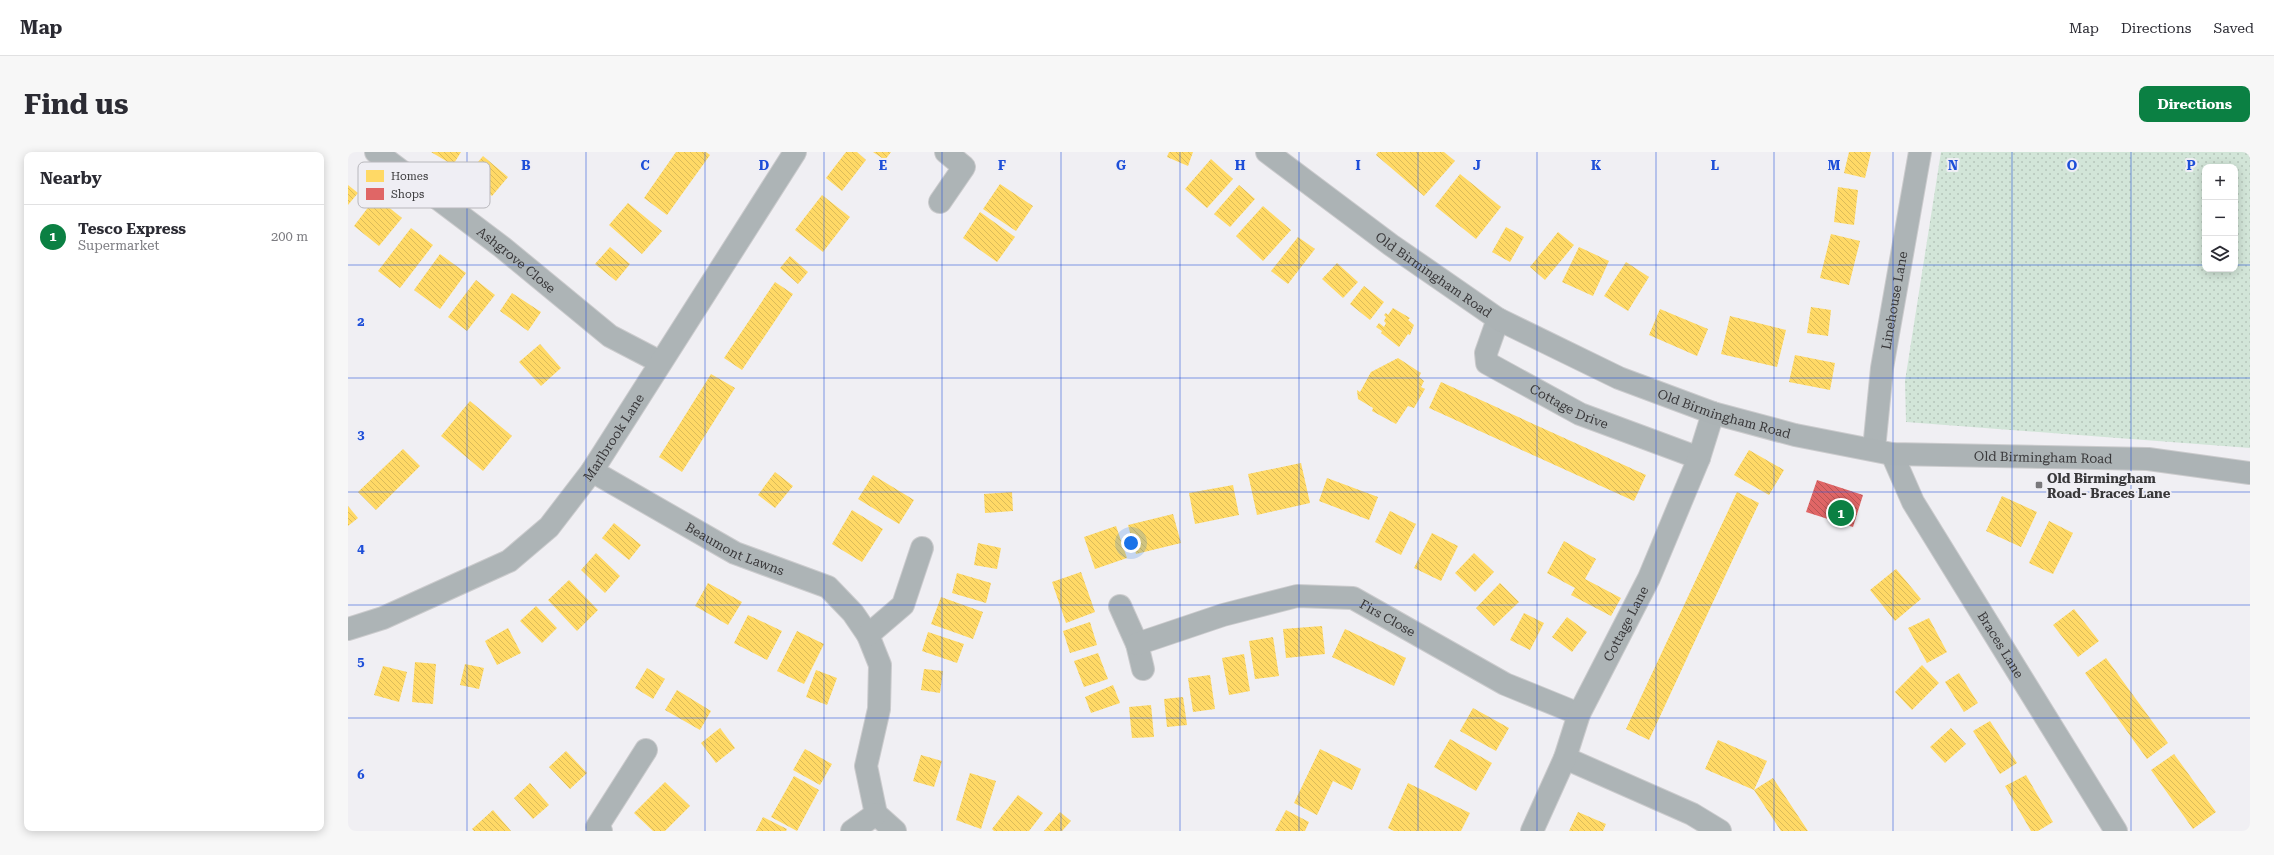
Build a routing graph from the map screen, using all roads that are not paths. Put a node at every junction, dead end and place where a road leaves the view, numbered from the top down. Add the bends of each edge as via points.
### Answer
1 (376, 152) edge
2 (795, 152) edge
3 (946, 152) edge
4 (1267, 152) edge
5 (1920, 152) edge
6 (389, 162) edge
7 (940, 202) dead end
8 (450, 208) edge
9 (1498, 319) junction
10 (660, 362) junction
11 (1713, 413) junction
12 (1883, 451) junction
13 (1699, 458) junction
14 (592, 471) junction
15 (2250, 472) edge
16 (922, 548) dead end
17 (1120, 606) dead end
18 (348, 630) edge
19 (868, 635) junction
20 (1137, 644) junction
21 (1143, 669) dead end
22 (1579, 714) junction
23 (646, 750) dead end
24 (1565, 758) junction
25 (876, 814) junction
26 (597, 830) edge
27 (852, 831) edge
28 (895, 831) edge
29 (1532, 831) edge
30 (1720, 831) edge
31 (2116, 831) edge

1 - 6 street, Ashgrove Close
2 - 10 street, Marlbrook Lane
3 - 7 street via 964,167
4 - 9 main road, Old Birmingham Road via 1322,196
5 - 12 street, Linehouse Lane via 1882,368
8 - 10 street, Ashgrove Close via 610,336
9 - 11 main road, Old Birmingham Road via 1619,378
9 - 13 street, Cottage Drive via 1486,353 1487,363 1580,414
10 - 14 street, Marlbrook Lane
11 - 12 main road, Old Birmingham Road via 1795,435
11 - 13 street, Cottage Lane
12 - 15 main road, Old Birmingham Road via 2148,459
12 - 31 street, Braces Lane
13 - 22 street, Cottage Lane via 1649,578
14 - 18 street, Marlbrook Lane via 549,527 509,561 383,618
14 - 19 street, Beaumont Lawns via 735,553 828,587
16 - 19 street via 903,605
17 - 20 street
19 - 25 street, Beaumont Lawns via 880,665 879,709 866,766
20 - 21 street
20 - 22 street, Firs Close via 1223,615 1297,596 1353,598 1505,684
22 - 24 street, Cottage Lane
23 - 26 street
24 - 29 street, Cottage Lane
24 - 30 street via 1692,814
25 - 27 street
25 - 28 street

